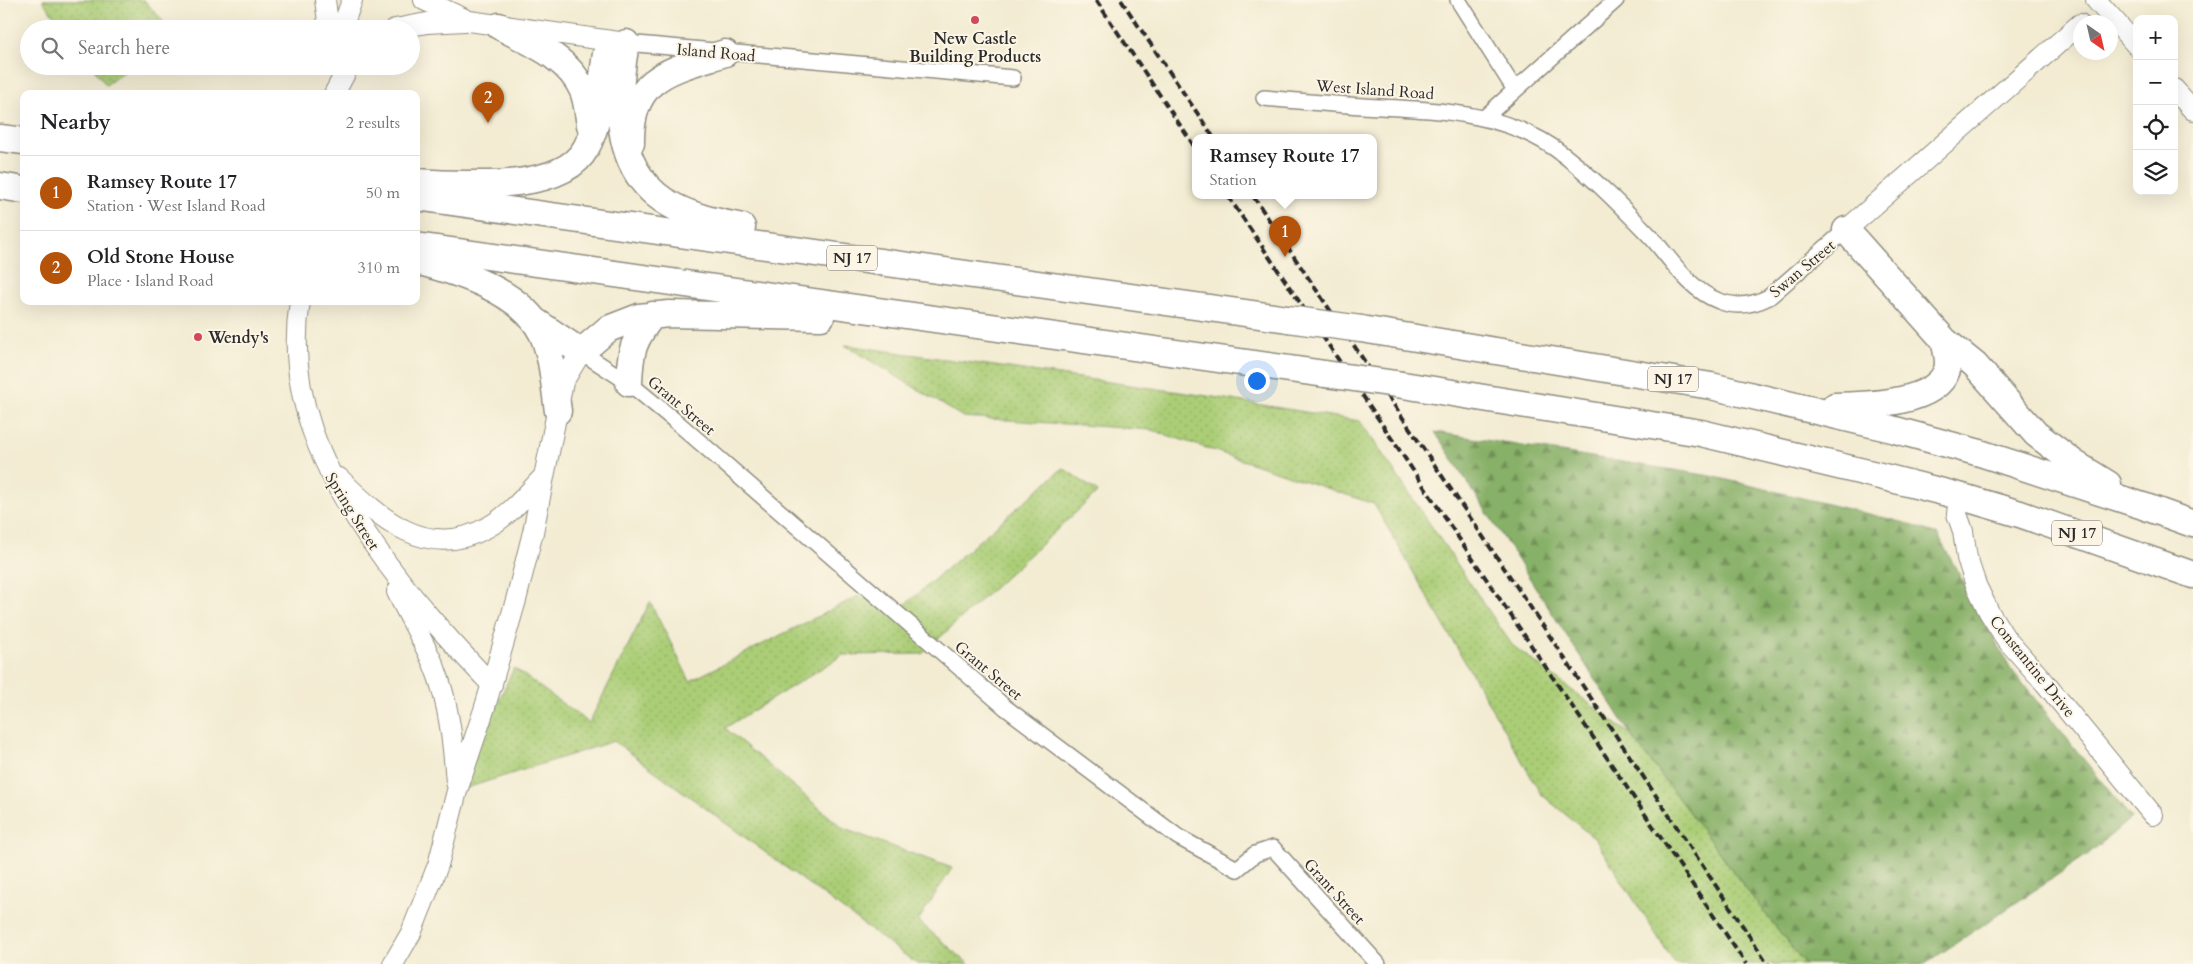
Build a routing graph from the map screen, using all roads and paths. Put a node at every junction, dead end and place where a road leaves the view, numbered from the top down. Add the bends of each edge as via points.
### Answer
1 (326, 0) edge
2 (352, 0) edge
3 (424, 0) edge
4 (1458, 0) edge
5 (1616, 0) edge
6 (2098, 3) edge
7 (2088, 15) edge
8 (328, 20) edge
9 (345, 20) edge
10 (469, 21) junction
11 (420, 24) edge
12 (499, 26) junction
13 (2073, 31) edge
14 (617, 42) junction
15 (2133, 42) edge
16 (725, 53) junction
17 (333, 75) edge
18 (344, 75) edge
19 (1013, 78) dead end
20 (332, 90) edge
21 (334, 90) edge
22 (1515, 90) junction
23 (2178, 93) edge
24 (1264, 98) dead end
25 (2193, 110) edge
26 (1484, 118) junction
27 (592, 133) junction
28 (0, 138) edge
29 (20, 140) edge
30 (632, 161) junction
31 (420, 182) edge
32 (0, 186) edge
33 (20, 189) edge
34 (420, 198) edge
35 (1846, 230) junction
36 (420, 247) edge
37 (420, 262) edge
38 (898, 264) junction
39 (300, 305) edge
40 (653, 315) junction
41 (535, 320) junction
42 (956, 321) junction
43 (1944, 340) junction
44 (581, 352) junction
45 (629, 383) junction
46 (1798, 406) junction
47 (558, 411) junction
48 (323, 461) junction
49 (544, 476) junction
50 (1959, 496) junction
51 (2143, 506) junction
52 (2193, 524) edge
53 (371, 542) junction
54 (2193, 576) edge
55 (492, 685) junction
56 (457, 791) junction
57 (2153, 815) dead end
58 (393, 964) edge
59 (1378, 964) edge

1 - 8 street
2 - 9 street
3 - 10 street, Island Road
4 - 22 street
5 - 22 street
6 - 7 street, Swan Street
6 - 15 street
10 - 11 street
10 - 12 street, Island Road
12 - 14 street, Island Road
12 - 27 highway via 548,53 567,68 583,92
13 - 35 street, Swan Street
14 - 16 street, Island Road
14 - 27 highway
14 - 30 highway via 621,66 618,111
16 - 19 street, Island Road
16 - 30 highway via 669,71 655,79 642,94 634,114
17 - 20 street
18 - 21 street
22 - 26 street
23 - 25 street
24 - 26 street, West Island Road via 1430,110
26 - 35 street, Swan Street via 1538,138 1565,156 1621,206 1690,282 1719,302 1736,306 1755,304 1769,297
27 - 31 highway via 586,149 572,164 553,174 491,184
28 - 29 highway
30 - 38 highway via 654,193 684,211
32 - 33 highway
34 - 38 highway, NJ 17
35 - 43 highway
36 - 42 highway, NJ 17
37 - 41 highway via 489,286
38 - 46 highway, NJ 17, bridge via 1361,329 1644,374
39 - 48 street, Spring Street via 296,338 298,374 305,412
40 - 42 highway
40 - 44 highway via 629,319 608,328
40 - 45 highway via 636,338
41 - 44 highway
41 - 47 highway via 551,360
42 - 50 highway, NJ 17, bridge via 1403,385 1701,433
43 - 46 highway via 1947,370 1928,391 1876,405
43 - 51 highway via 1974,365 2036,434 2074,463
44 - 45 street, Grant Street
44 - 47 street via 563,382
45 - 59 street, Grant Street via 1006,708 1178,837 1237,869 1255,854 1273,848
46 - 51 highway, NJ 17 via 1980,453
47 - 49 street
48 - 49 street via 383,519 407,533 434,538 460,538 488,528
48 - 53 street, Spring Street
49 - 55 street via 525,565
50 - 54 highway, NJ 17 via 2079,534
50 - 57 street, Constantine Drive via 1958,514 1967,558 1989,612 2006,639
51 - 52 highway, NJ 17
53 - 55 street, Spring Street via 419,606
53 - 56 street via 440,682 449,722
55 - 56 street
56 - 58 street via 438,865 411,933

